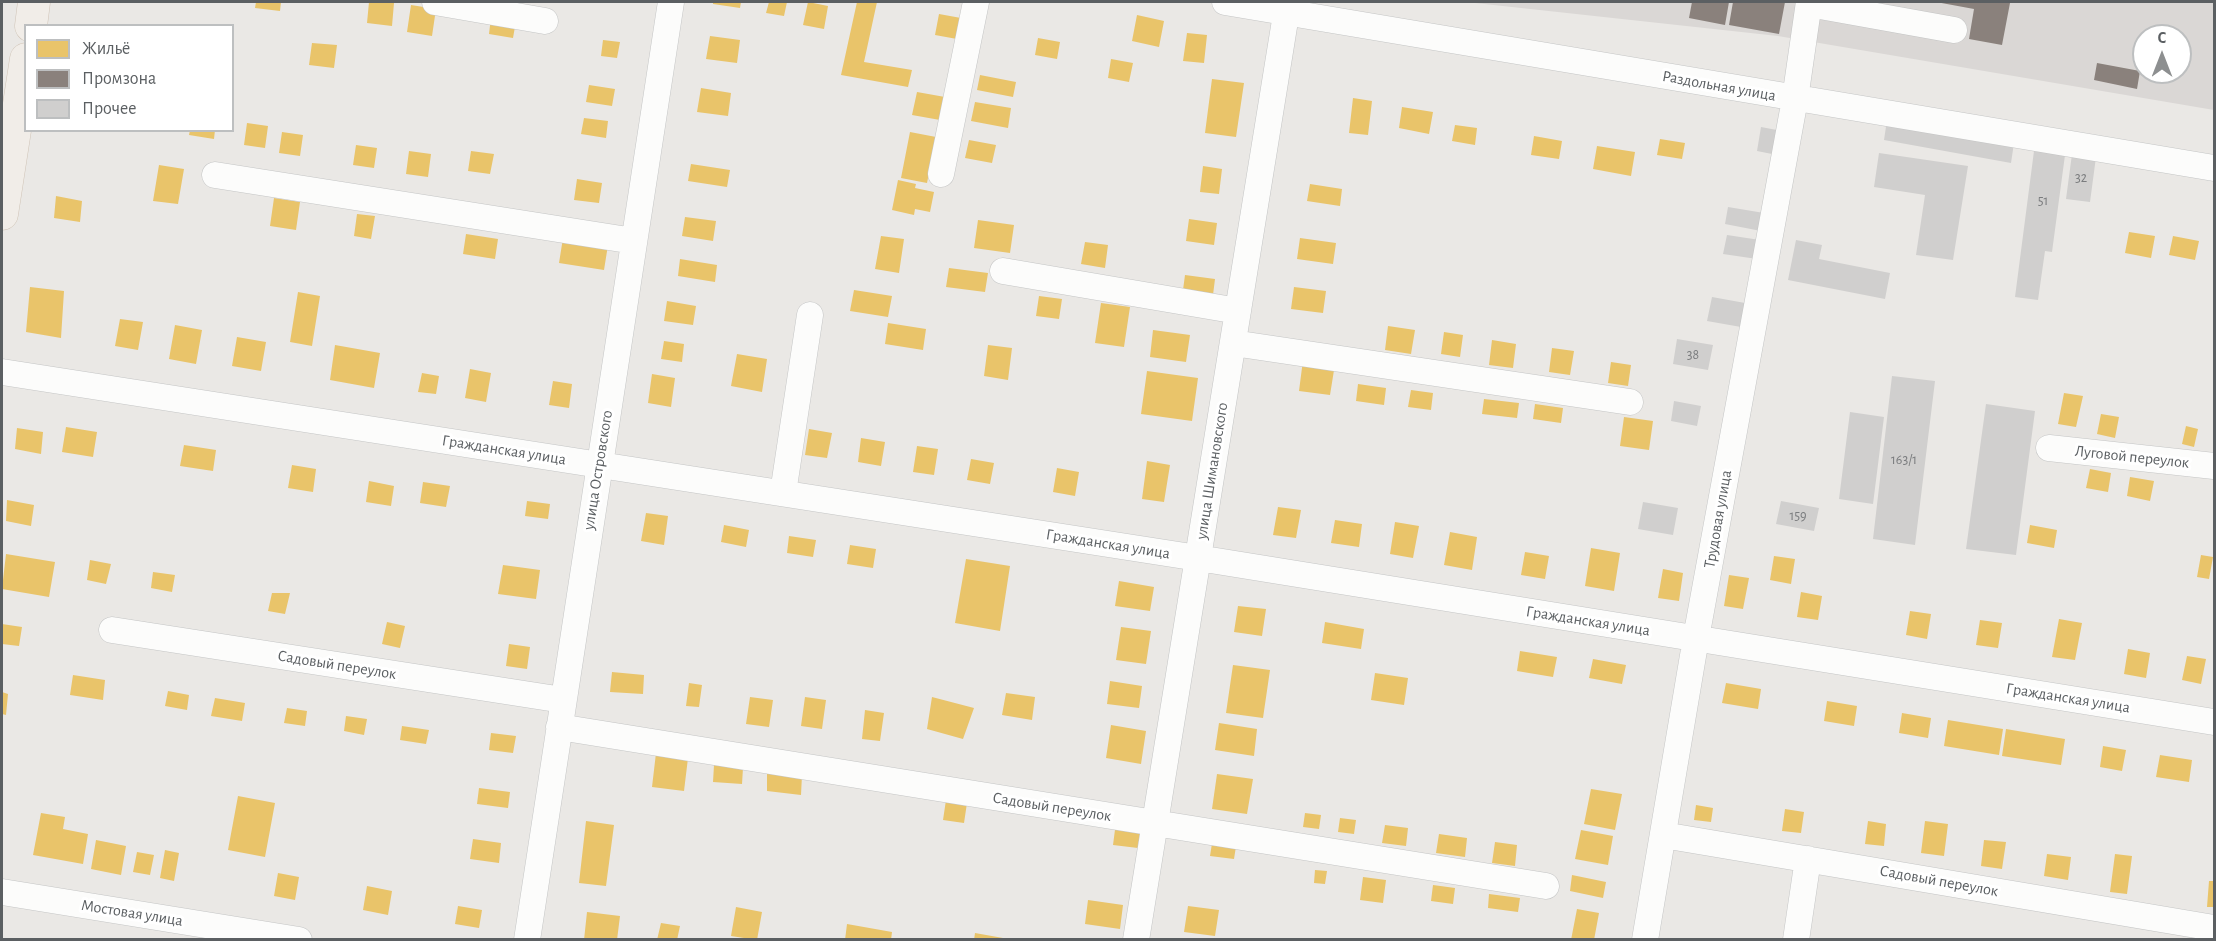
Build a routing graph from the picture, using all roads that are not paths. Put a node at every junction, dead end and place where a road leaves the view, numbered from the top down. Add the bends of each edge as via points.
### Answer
1 (34, 2) edge
2 (435, 2) edge
3 (671, 2) edge
4 (976, 2) edge
5 (1225, 2) edge
6 (1809, 2) edge
7 (1287, 7) edge
8 (545, 21) dead end
9 (31, 24) edge
10 (1954, 30) dead end
11 (24, 67) edge
12 (1795, 99) junction
13 (6, 151) edge
14 (2214, 168) edge
15 (941, 174) dead end
16 (214, 175) dead end
17 (2, 214) edge
18 (634, 241) junction
19 (1004, 271) dead end
20 (1238, 311) junction
21 (810, 315) dead end
22 (1233, 343) junction
23 (2, 372) edge
24 (1630, 402) dead end
25 (2049, 448) dead end
26 (599, 465) junction
27 (2214, 466) edge
28 (783, 494) junction
29 (1198, 558) junction
30 (112, 630) dead end
31 (1696, 638) junction
32 (563, 700) junction
33 (2214, 722) edge
34 (559, 727) junction
35 (1155, 823) junction
36 (1663, 835) junction
37 (1808, 859) junction
38 (1546, 886) dead end
39 (2, 892) edge
40 (2214, 927) edge
41 (298, 939) edge
42 (527, 939) edge
43 (1136, 939) edge
44 (1645, 939) edge
45 (1796, 939) edge

1 - 9 main road
2 - 8 street
3 - 18 street, улица Островского
4 - 15 street
5 - 7 street, Раздольная улица
6 - 10 street
6 - 12 street, Трудовая улица
7 - 12 street, Раздольная улица
7 - 20 street, улица Шимановского
11 - 13 main road
12 - 14 street, Раздольная улица
12 - 31 street, Трудовая улица
13 - 17 main road
16 - 18 street
18 - 26 street, улица Островского
19 - 20 street
20 - 22 street, улица Шимановского
21 - 28 street
22 - 24 street
22 - 29 street, улица Шимановского
23 - 26 street, Гражданская улица
25 - 27 street, Луговой переулок
26 - 28 street, Гражданская улица
26 - 32 street, улица Островского
28 - 29 street, Гражданская улица
29 - 31 street, Гражданская улица
29 - 35 street, улица Шимановского
30 - 32 street, Садовый переулок
31 - 33 street, Гражданская улица
31 - 36 street, Трудовая улица
32 - 34 street, улица Островского
34 - 35 street, Садовый переулок
34 - 42 street, улица Островского
35 - 38 street, Садовый переулок
35 - 43 street, улица Шимановского
36 - 37 street, Садовый переулок
36 - 44 street, Трудовая улица
37 - 40 street, Садовый переулок
37 - 45 street
39 - 41 street, Мостовая улица

